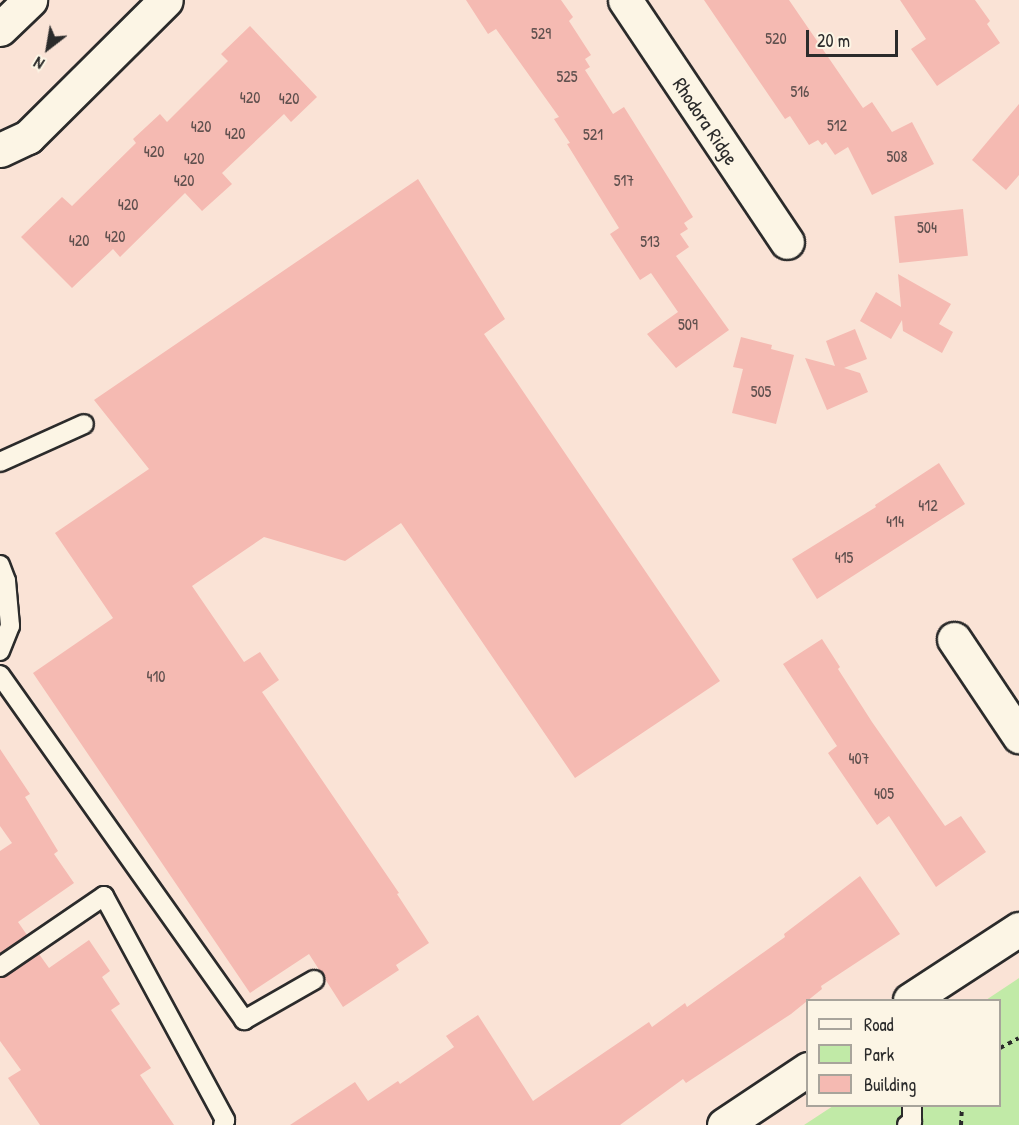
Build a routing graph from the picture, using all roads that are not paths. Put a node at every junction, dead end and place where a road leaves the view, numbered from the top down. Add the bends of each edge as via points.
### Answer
1 (30, 0) edge
2 (166, 0) edge
3 (625, 0) edge
4 (0, 29) edge
5 (0, 150) edge
6 (787, 242) dead end
7 (84, 424) dead end
8 (0, 462) edge
9 (2, 577) edge
10 (954, 639) dead end
11 (0, 651) edge
12 (0, 675) edge
13 (1019, 736) edge
14 (1019, 929) edge
15 (0, 967) edge
16 (314, 980) dead end
17 (912, 999) edge
18 (806, 1070) edge
19 (912, 1107) edge
20 (223, 1125) edge
21 (724, 1125) edge
22 (907, 1125) edge

1 - 4 street
2 - 5 street via 28,137
3 - 6 street, Rhodora Ridge
7 - 8 lane
9 - 11 lane via 10,626
10 - 13 street
12 - 16 lane via 244,1020
14 - 17 street
15 - 20 lane via 104,896 225,1120
18 - 21 street
19 - 22 lane via 912,1122

